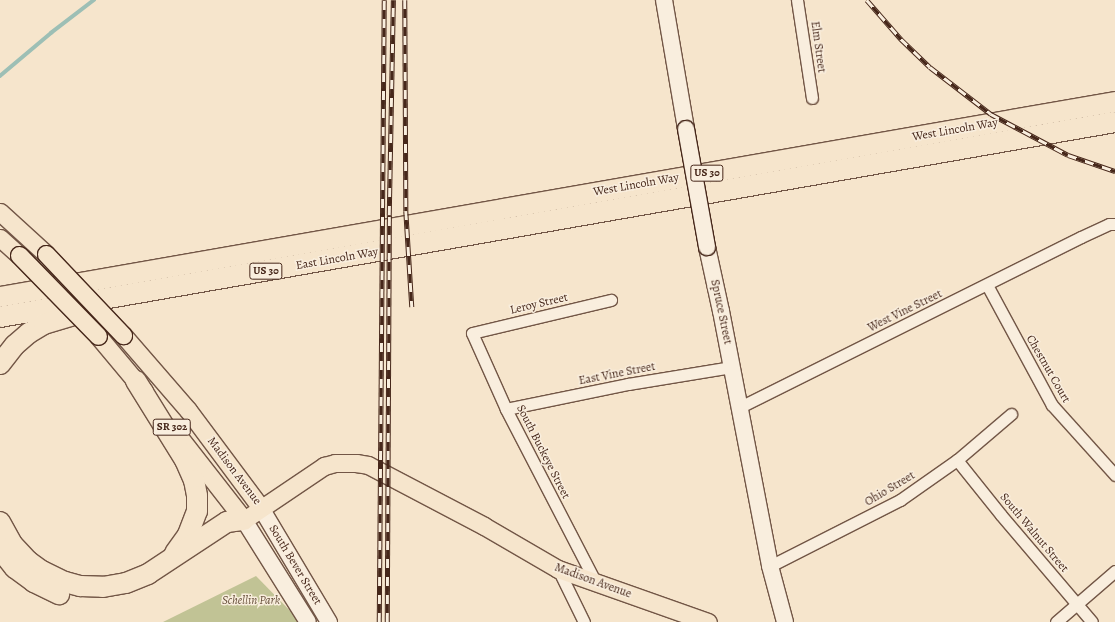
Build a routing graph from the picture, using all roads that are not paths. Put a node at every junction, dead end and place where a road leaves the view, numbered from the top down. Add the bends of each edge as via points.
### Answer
1 (664, 0) edge
2 (797, 0) edge
3 (812, 98) dead end
4 (1115, 102) edge
5 (1115, 122) edge
6 (0, 212) edge
7 (1115, 224) edge
8 (532, 225) junction
9 (0, 238) edge
10 (298, 245) joint
11 (987, 285) junction
12 (2, 296) edge
13 (612, 300) dead end
14 (0, 317) edge
15 (472, 333) joint
16 (0, 364) edge
17 (732, 367) junction
18 (136, 381) junction
19 (740, 408) junction
20 (506, 409) junction
21 (1011, 414) dead end
22 (958, 460) junction
23 (1115, 475) edge
24 (261, 508) junction
25 (244, 520) junction
26 (0, 522) edge
27 (0, 549) edge
28 (770, 566) junction
29 (558, 569) junction
30 (1115, 572) edge
31 (148, 574) junction
32 (595, 581) junction
33 (1077, 604) junction
34 (325, 620) edge
35 (308, 622) edge
36 (584, 622) edge
37 (708, 622) edge
38 (785, 622) edge
39 (1056, 622) edge
40 (1092, 622) edge

1 - 17 main road, Spruce Street, bridge via 707,247
2 - 3 street, Elm Street
4 - 10 highway, West Lincoln Way / US 30
5 - 8 highway, West Lincoln Way / US 30
6 - 24 main road, Madison Avenue / SR 302, bridge via 46,254 124,335 188,410
7 - 11 street, West Vine Street via 1109,224 1081,237
8 - 14 highway, East Lincoln Way / US 30
8 - 16 highway via 417,254 61,318 29,333 15,345
9 - 18 main road, Madison Avenue / SR 302, bridge via 19,254 98,336
10 - 12 highway, East Lincoln Way / US 30
11 - 19 street, West Vine Street
11 - 23 street, Chestnut Court via 1052,405
13 - 15 street, Leroy Street
15 - 20 street, South Buckeye Street
17 - 19 main road, Spruce Street
17 - 20 street, East Vine Street via 628,384
18 - 25 main road, Madison Avenue / SR 302
18 - 31 highway via 185,460 194,480 197,496 197,511 188,535 176,552
19 - 28 main road, Spruce Street
20 - 32 street, South Buckeye Street
21 - 22 street, Ohio Street
22 - 28 street, Ohio Street via 900,500
22 - 33 street, South Walnut Street
24 - 25 main road
24 - 29 main road, Madison Avenue via 324,466 356,462 368,465 484,526
24 - 34 main road, South Bever Street / SR 302
25 - 27 highway via 233,533 156,585 128,597 103,600 57,593 34,582 15,568
25 - 31 highway via 227,522
25 - 35 main road, South Bever Street / SR 302
26 - 31 highway via 13,545 28,561 65,582 80,586 103,587 126,583
28 - 38 main road, Spruce Street
29 - 32 main road, Madison Avenue
29 - 36 street
30 - 33 street
32 - 37 main road, Madison Avenue
33 - 39 street
33 - 40 street, South Walnut Street

